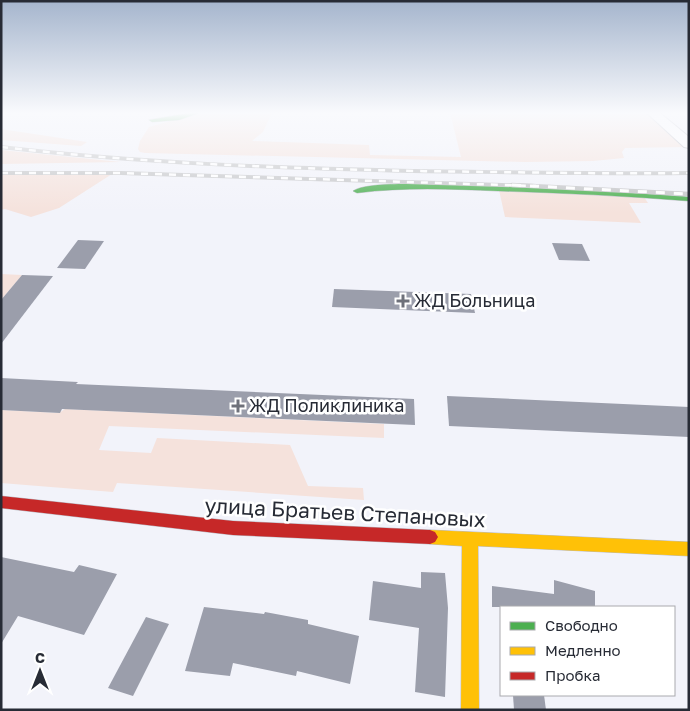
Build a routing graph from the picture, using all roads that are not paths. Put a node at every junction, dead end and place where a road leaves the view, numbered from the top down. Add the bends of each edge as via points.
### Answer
1 (358, 191) dead end
2 (689, 199) edge
3 (1, 502) edge
4 (470, 539) junction
5 (689, 549) edge
6 (470, 710) edge

1 - 2 street via 381,187 449,187 591,191
3 - 4 street, улица Братьев Степановых via 233,528
4 - 5 street, улица Братьев Степановых
4 - 6 street

